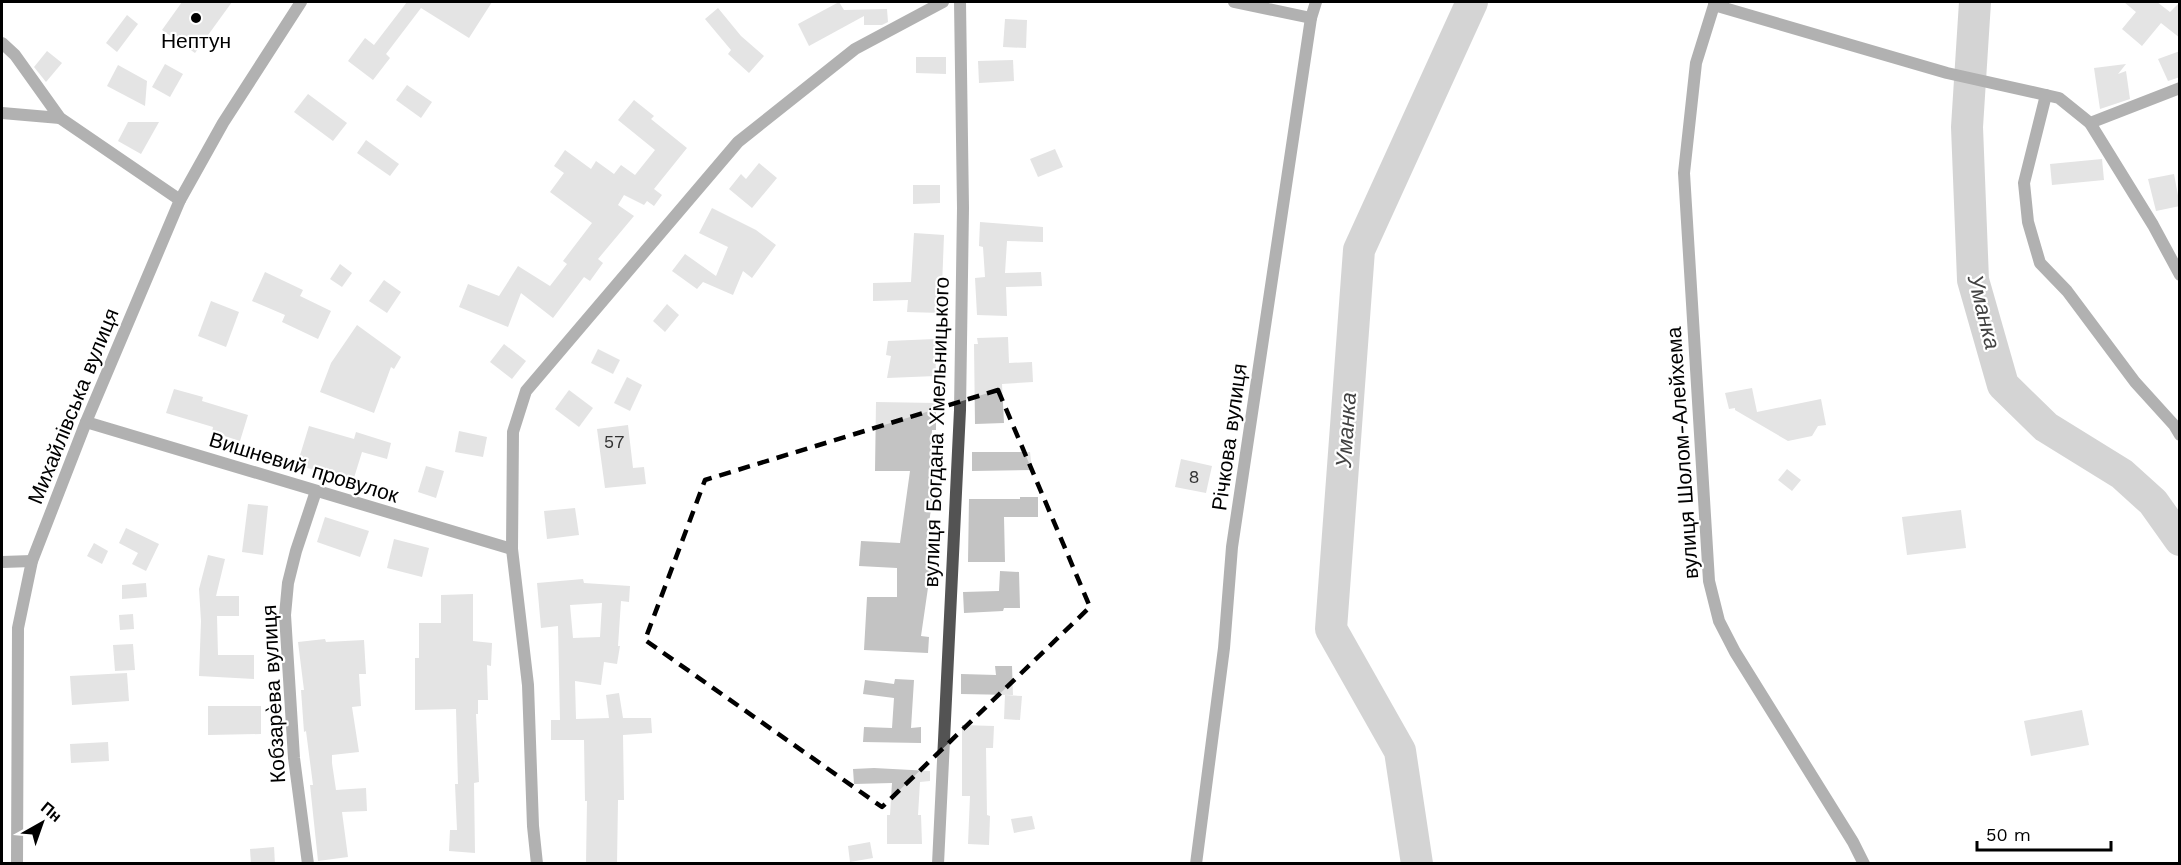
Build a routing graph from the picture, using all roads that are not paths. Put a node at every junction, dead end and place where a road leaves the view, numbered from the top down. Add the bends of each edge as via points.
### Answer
1 (300, 2) edge
2 (943, 2) edge
3 (960, 2) edge
4 (1234, 2) edge
5 (1316, 2) edge
6 (1714, 3) edge
7 (1311, 18) junction
8 (2, 43) edge
9 (2180, 88) edge
10 (2046, 95) junction
11 (2, 113) edge
12 (60, 118) junction
13 (2090, 123) junction
14 (180, 200) junction
15 (2180, 275) edge
16 (86, 422) junction
17 (2180, 435) edge
18 (316, 491) junction
19 (512, 549) junction
20 (32, 561) junction
21 (2, 562) edge
22 (17, 864) edge
23 (308, 864) edge
24 (537, 864) edge
25 (938, 864) edge
26 (1196, 864) edge
27 (1864, 864) edge

1 - 14 street, Михайлівська вулиця via 223,123
2 - 19 street via 855,49 738,142 526,391 513,432
3 - 25 street, вулиця Богдана Хмельницького via 960,410
4 - 7 street
5 - 7 street, Річкова вулиця
6 - 10 street via 1947,73
6 - 27 street, вулиця Шолом-Алейхема via 1696,63 1684,173 1709,580 1719,621 1735,652
7 - 26 street, Річкова вулиця via 1232,548 1224,648
8 - 12 street
9 - 13 street
10 - 13 street via 2059,98
10 - 17 street via 2024,183 2028,222 2040,263 2067,291
11 - 12 street
12 - 14 street
13 - 15 street
14 - 16 street, Михайлівська вулиця
16 - 18 street, Вишневий провулок
16 - 20 street, Михайлівська вулиця
18 - 19 street, Вишневий провулок
18 - 23 street, Кобзарèва вулиця via 288,583 285,615 294,758
19 - 24 street via 528,685
20 - 21 street
20 - 22 street, Михайлівська вулиця via 18,628

